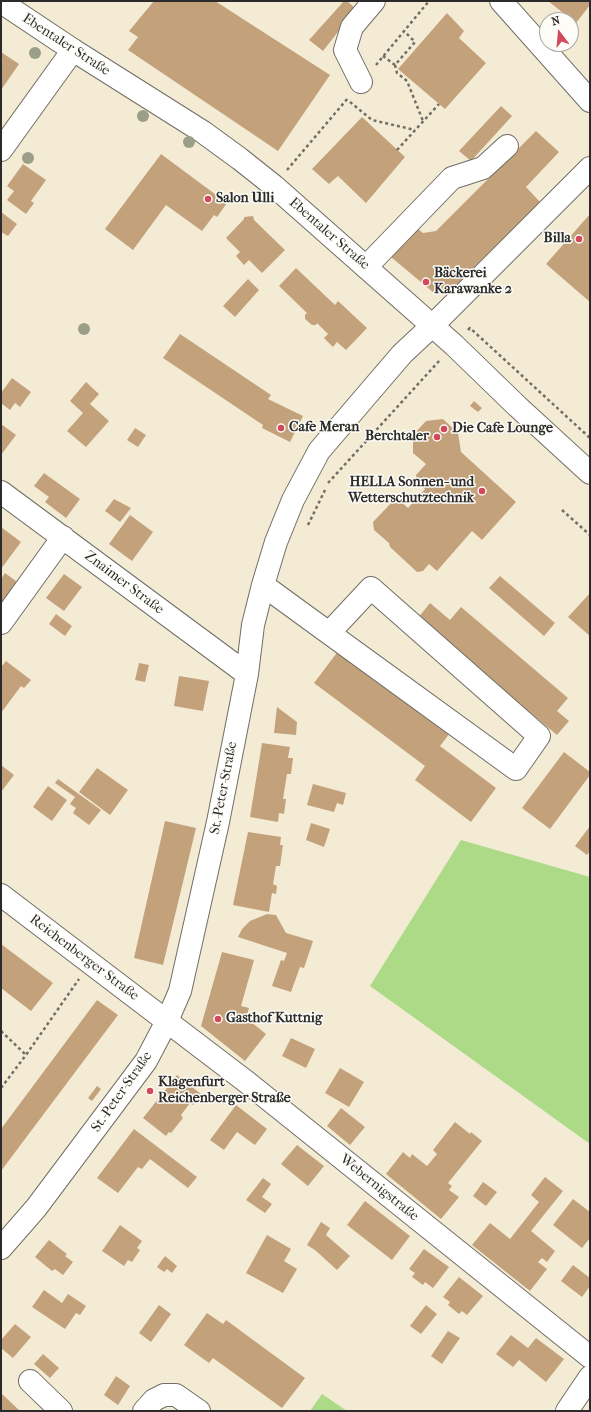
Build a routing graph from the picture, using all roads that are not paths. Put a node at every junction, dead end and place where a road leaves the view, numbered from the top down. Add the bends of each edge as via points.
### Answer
1 (374, 1) edge
2 (501, 1) edge
3 (1, 2) edge
4 (74, 50) junction
5 (361, 82) dead end
6 (590, 101) edge
7 (507, 146) dead end
8 (1, 150) edge
9 (590, 168) edge
10 (366, 267) junction
11 (432, 326) junction
12 (590, 473) edge
13 (1, 492) edge
14 (63, 537) junction
15 (263, 585) junction
16 (1, 623) edge
17 (329, 633) junction
18 (247, 674) junction
19 (1, 895) edge
20 (167, 1021) junction
21 (1, 1248) edge
22 (590, 1357) edge
23 (590, 1377) edge
24 (30, 1381) dead end
25 (61, 1411) edge
26 (144, 1411) edge
27 (200, 1411) edge
28 (567, 1411) edge

1 - 5 street via 352,27 345,50
2 - 6 street
3 - 4 street, Ebentaler Straße
4 - 8 street
4 - 10 street, Ebentaler Straße via 203,132 240,159
7 - 10 street via 483,168 452,178
9 - 11 street, St.-Peter-Straße
10 - 11 street, Ebentaler Straße
11 - 12 street, Ebentaler Straße
11 - 15 street, St.-Peter-Straße via 402,354 319,451 293,500 276,542
13 - 14 street, Znaimer Straße
14 - 16 street
14 - 18 street, Znaimer Straße
15 - 17 street
15 - 18 street, St.-Peter-Straße
17 - 17 street via 516,769 539,736 371,588
18 - 20 street, St.-Peter-Straße via 218,822 180,990
19 - 20 street, Reichenberger Straße
20 - 21 street, St.-Peter-Straße via 146,1061 127,1089 36,1208
20 - 22 street, Webernigstraße
23 - 28 street
24 - 25 street
26 - 27 street via 154,1400 164,1395 176,1395

